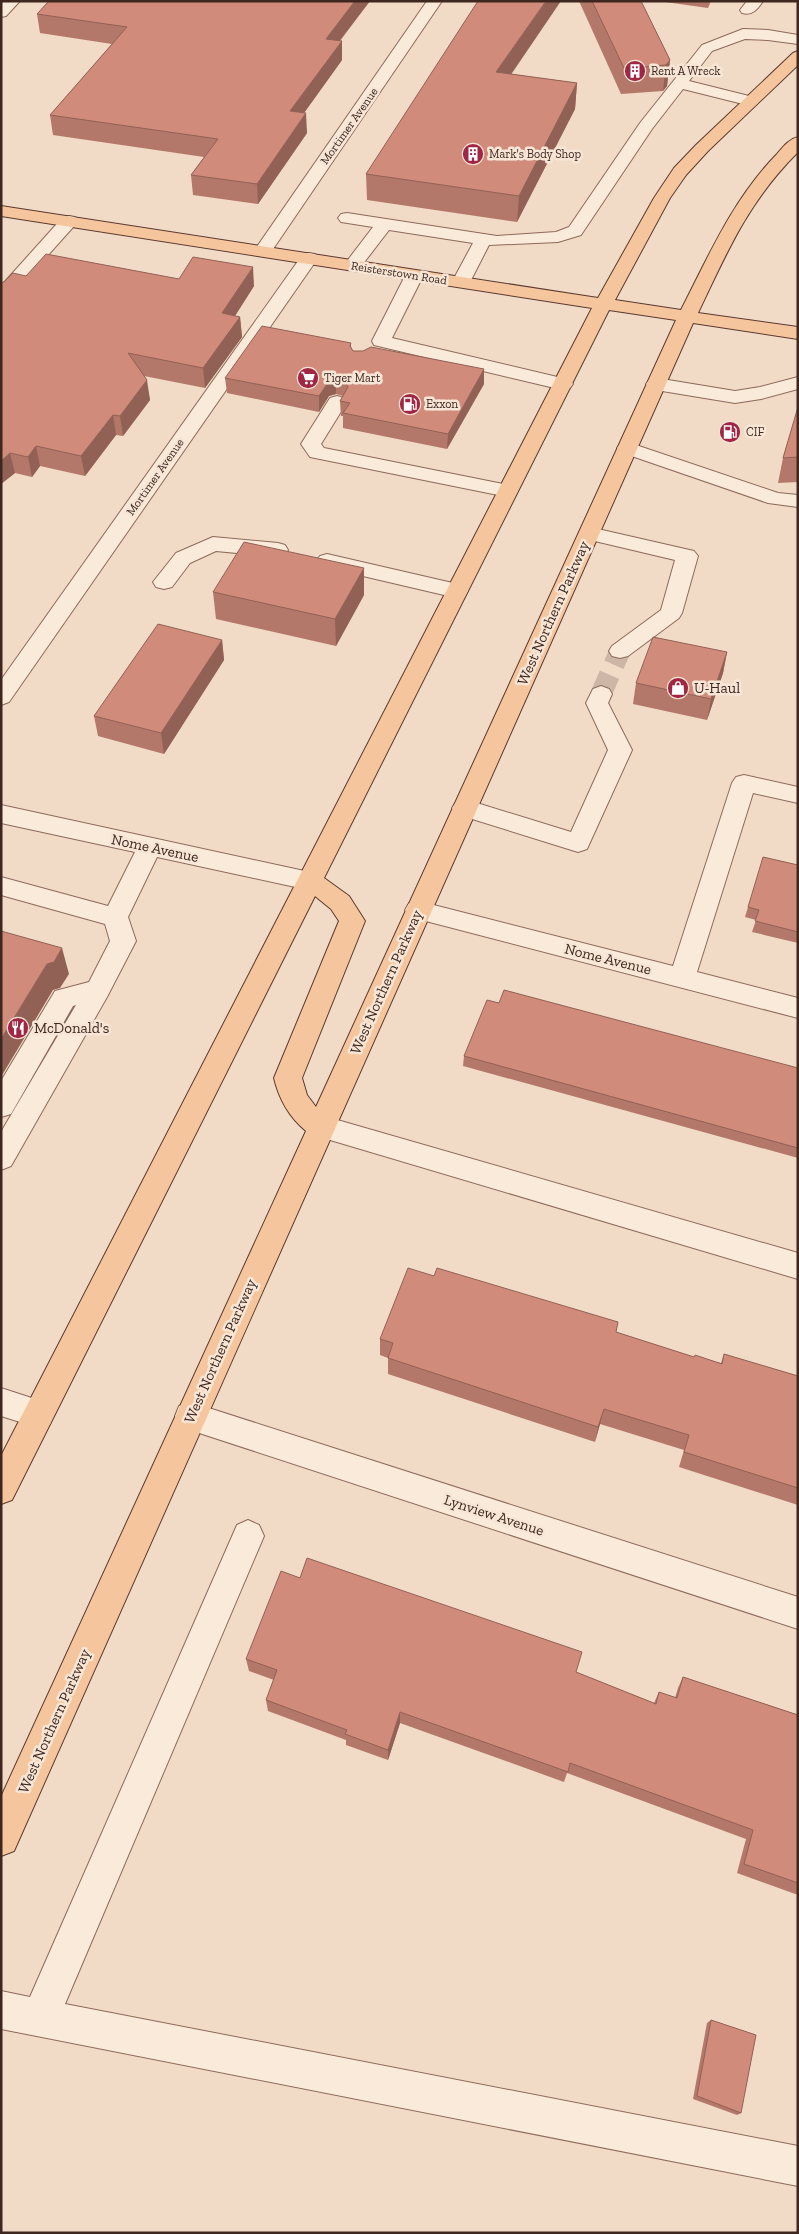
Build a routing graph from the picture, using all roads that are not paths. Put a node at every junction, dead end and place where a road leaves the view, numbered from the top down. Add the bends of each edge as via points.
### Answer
1 (13, 1) edge
2 (435, 1) edge
3 (1, 13) edge
4 (798, 40) edge
5 (798, 56) edge
6 (679, 83) junction
7 (751, 101) junction
8 (798, 142) edge
9 (1, 211) edge
10 (347, 218) dead end
11 (69, 221) junction
12 (384, 224) junction
13 (484, 239) junction
14 (263, 251) junction
15 (308, 258) junction
16 (353, 265) junction
17 (414, 276) junction
18 (461, 282) junction
19 (1, 297) edge
20 (603, 305) junction
21 (687, 316) junction
22 (798, 333) edge
23 (381, 341) junction
24 (368, 354) edge
25 (798, 383) edge
26 (563, 384) junction
27 (656, 384) junction
28 (337, 402) dead end
29 (627, 448) junction
30 (508, 491) junction
31 (798, 501) edge
32 (589, 532) junction
33 (164, 582) dead end
34 (458, 591) junction
35 (620, 651) tunnel mouth
36 (601, 694) tunnel mouth
37 (1, 696) edge
38 (798, 795) edge
39 (464, 808) junction
40 (4, 820) edge
41 (150, 847) junction
42 (309, 881) junction
43 (1, 886) edge
44 (418, 910) junction
45 (115, 917) junction
46 (682, 978) junction
47 (98, 990) junction
48 (798, 1008) edge
49 (1, 1106) edge
50 (320, 1126) junction
51 (1, 1158) edge
52 (798, 1266) edge
53 (1, 1402) edge
54 (39, 1414) junction
55 (190, 1416) junction
56 (1, 1488) edge
57 (248, 1536) dead end
58 (798, 1613) edge
59 (1, 1838) edge
60 (1, 2010) edge
61 (40, 2018) junction
62 (798, 2166) edge

1 - 3 street
2 - 14 street, Mortimer Avenue
4 - 6 street via 743,34 707,48
5 - 7 main road
6 - 7 street
6 - 13 street via 575,231 558,237
7 - 20 main road via 680,172 662,198
8 - 21 main road, West Northern Parkway via 770,169 748,200
9 - 11 main road, Reisterstown Road
10 - 12 street
11 - 14 main road, Reisterstown Road
11 - 19 street
12 - 13 street
12 - 16 street
13 - 18 street
14 - 15 main road, Reisterstown Road
15 - 16 main road, Reisterstown Road
15 - 37 street, Mortimer Avenue
16 - 17 main road, Reisterstown Road
17 - 18 main road, Reisterstown Road
17 - 23 street
18 - 20 main road, Reisterstown Road
20 - 21 main road, Reisterstown Road
20 - 26 main road
21 - 22 main road, Reisterstown Road
21 - 27 main road, West Northern Parkway
23 - 24 street
23 - 26 street
25 - 27 street via 735,397
26 - 30 main road
27 - 29 main road, West Northern Parkway
28 - 30 street via 310,444 317,453
29 - 31 street via 766,496
29 - 32 main road, West Northern Parkway
30 - 34 main road
32 - 35 street via 687,556 671,613
32 - 39 main road, West Northern Parkway
33 - 34 street via 182,558 213,544 277,550
34 - 42 main road
36 - 39 street via 597,703 620,750 578,843
38 - 46 street via 744,783
39 - 44 main road, West Northern Parkway
40 - 41 street, Nome Avenue
41 - 42 street, Nome Avenue
41 - 45 street
42 - 50 main road via 337,898 349,911 352,922 288,1078 291,1094 303,1113
42 - 54 main road
43 - 45 street
44 - 46 street, Nome Avenue
44 - 50 main road, West Northern Parkway
45 - 47 street via 123,941
46 - 48 street, Nome Avenue
47 - 49 street via 64,998
47 - 51 street
50 - 52 street
50 - 55 main road, West Northern Parkway
53 - 54 street
54 - 56 main road
55 - 58 street, Lynview Avenue
55 - 59 main road, West Northern Parkway
57 - 61 street
60 - 61 street
61 - 62 street

